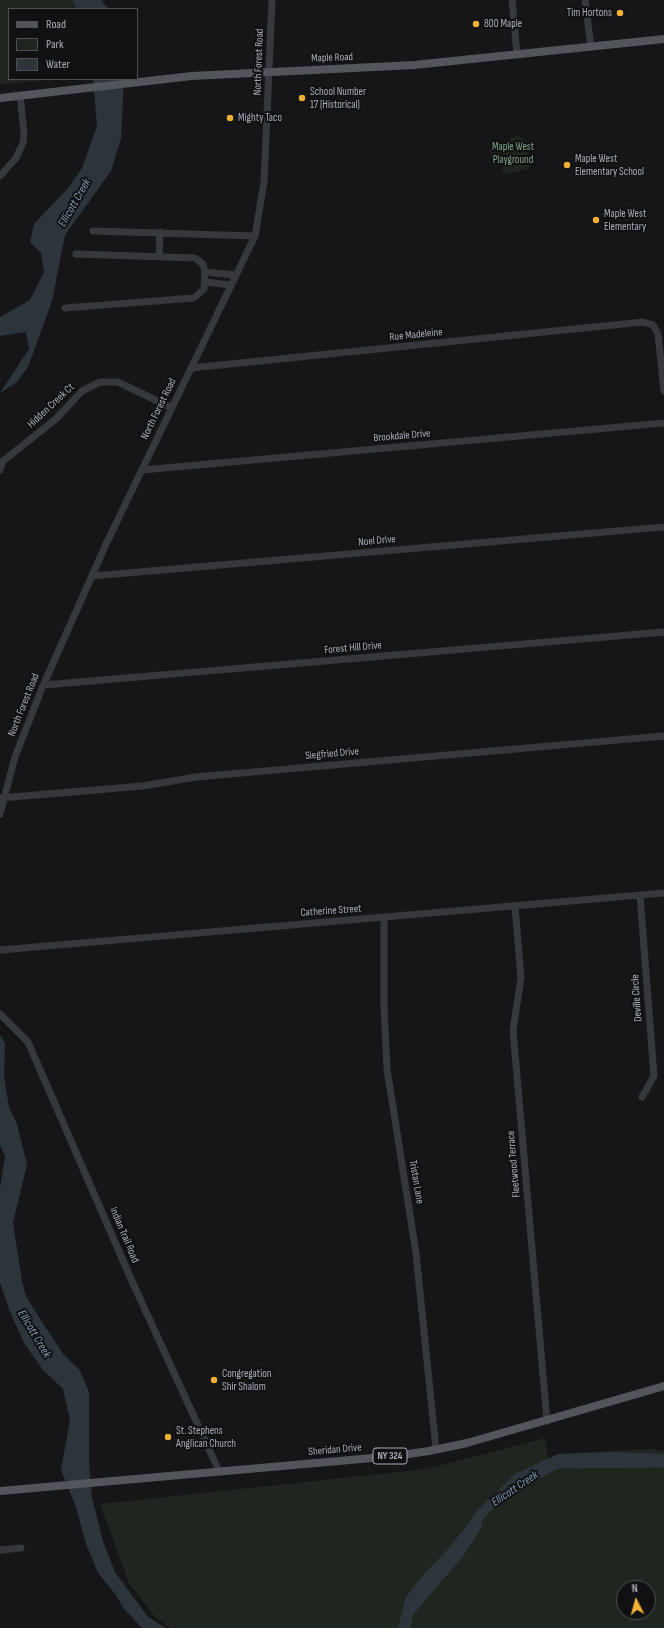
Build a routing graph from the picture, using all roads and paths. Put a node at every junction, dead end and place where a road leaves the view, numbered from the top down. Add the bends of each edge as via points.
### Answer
1 (272, 0) edge
2 (512, 0) edge
3 (585, 0) edge
4 (664, 39) edge
5 (591, 47) junction
6 (517, 54) junction
7 (270, 72) junction
8 (20, 96) junction
9 (0, 98) edge
10 (0, 176) edge
11 (93, 231) dead end
12 (160, 232) junction
13 (255, 236) junction
14 (76, 254) dead end
15 (160, 257) junction
16 (205, 272) junction
17 (235, 275) junction
18 (205, 282) junction
19 (231, 284) junction
20 (65, 308) dead end
21 (191, 368) junction
22 (664, 391) edge
23 (172, 408) junction
24 (664, 423) edge
25 (0, 470) edge
26 (142, 470) junction
27 (664, 527) edge
28 (92, 576) junction
29 (664, 632) edge
30 (44, 685) junction
31 (664, 736) edge
32 (2, 799) edge
33 (0, 814) edge
34 (664, 893) edge
35 (640, 895) junction
36 (516, 906) junction
37 (384, 918) junction
38 (0, 950) edge
39 (0, 1014) edge
40 (642, 1097) dead end
41 (664, 1386) edge
42 (547, 1421) junction
43 (436, 1449) junction
44 (219, 1471) junction
45 (0, 1491) edge
46 (21, 1548) dead end
47 (0, 1550) edge

1 - 7 street, North Forest Road
2 - 6 street
3 - 5 street
4 - 5 main road, Maple Road
5 - 6 main road, Maple Road
6 - 7 main road, Maple Road via 414,66
7 - 8 main road, Maple Road via 192,76
7 - 13 street, North Forest Road via 264,182
8 - 9 main road, Maple Road
8 - 10 street via 23,143 16,158
11 - 12 street
12 - 13 street
12 - 15 street
13 - 17 street, North Forest Road
14 - 15 street
15 - 16 street via 195,258 203,264
16 - 17 street
16 - 18 street
17 - 19 street, North Forest Road
18 - 19 street
18 - 20 street via 204,289 194,298
19 - 21 street, North Forest Road
21 - 22 street, Rue Madeleine via 643,322 653,325 658,334
21 - 23 street, North Forest Road
23 - 25 street, Hidden Creek Ct via 118,382 100,382 82,391 56,418 3,461
23 - 26 street, North Forest Road
24 - 26 street, Brookdale Drive
26 - 28 street, North Forest Road
27 - 28 street, Noel Drive
28 - 30 street, North Forest Road
29 - 30 street, Forest Hill Drive
30 - 32 street, North Forest Road
31 - 32 street, Siegfried Drive via 196,777 143,786
32 - 33 street, North Forest Road
34 - 35 street, Catherine Street
35 - 36 street, Catherine Street
35 - 40 street, Deville Circle via 654,1076
36 - 37 street, Catherine Street
36 - 42 street, Fleetwood Terrace via 521,978 513,1030
37 - 38 street, Catherine Street
37 - 43 street, Tristan Lane via 387,1069 416,1253
39 - 44 street, Indian Trail Road via 28,1042 131,1279
41 - 42 main road, Sheridan Drive / NY 324
42 - 43 main road, Sheridan Drive / NY 324
43 - 44 main road, Sheridan Drive / NY 324 via 395,1456
44 - 45 main road, Sheridan Drive / NY 324
46 - 47 street

